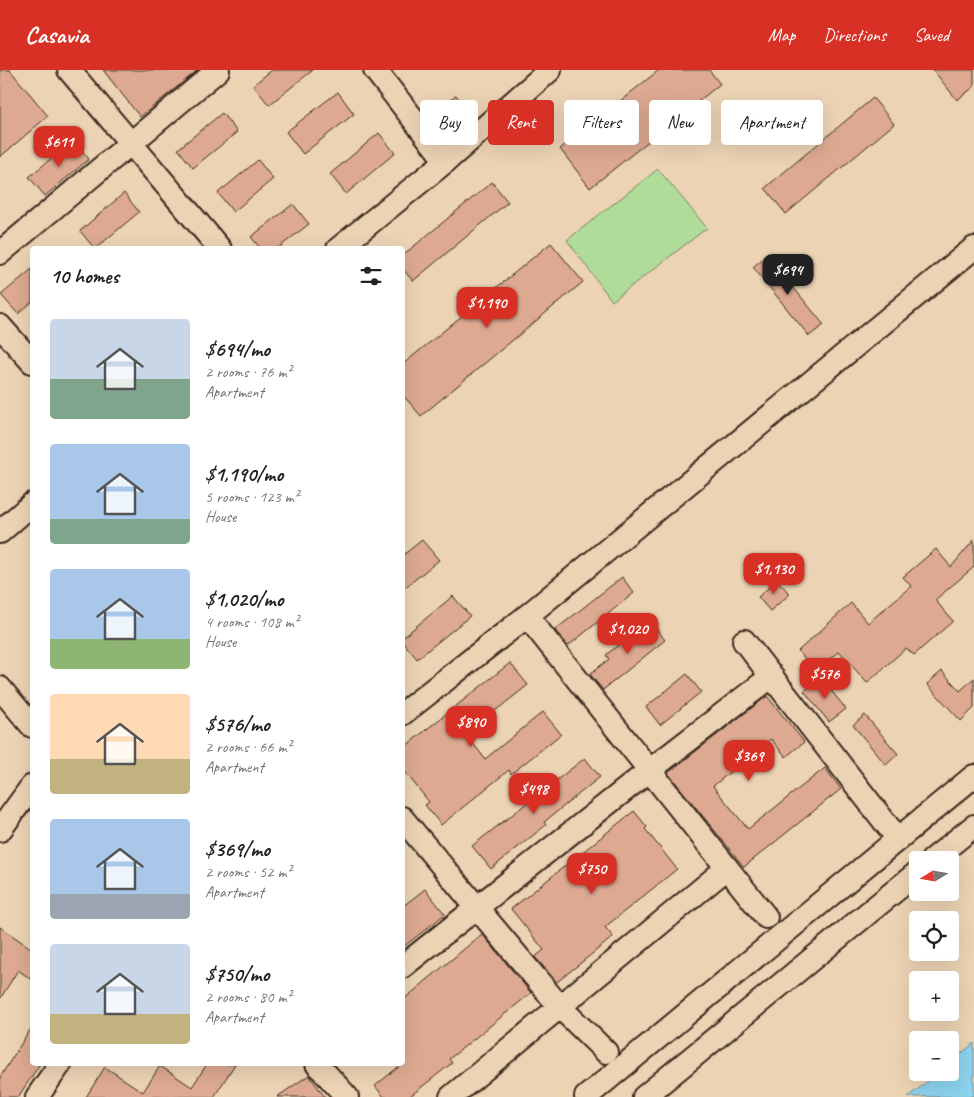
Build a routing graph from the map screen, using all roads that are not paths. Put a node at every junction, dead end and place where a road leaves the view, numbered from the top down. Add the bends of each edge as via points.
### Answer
1 (69, 70) edge
2 (218, 70) edge
3 (375, 70) edge
4 (550, 70) edge
5 (131, 144) junction
6 (446, 161) junction
7 (217, 246) edge
8 (342, 246) edge
9 (974, 248) edge
10 (0, 252) edge
11 (0, 326) edge
12 (30, 360) edge
13 (30, 506) edge
14 (0, 532) edge
15 (527, 616) junction
16 (744, 641) dead end
17 (772, 676) junction
18 (0, 688) edge
19 (405, 712) edge
20 (30, 724) edge
21 (650, 770) junction
22 (974, 776) edge
23 (30, 789) edge
24 (405, 822) edge
25 (974, 826) edge
26 (0, 830) edge
27 (898, 839) junction
28 (943, 851) edge
29 (727, 868) junction
30 (909, 879) edge
31 (477, 907) junction
32 (766, 917) dead end
33 (405, 965) edge
34 (560, 1007) junction
35 (606, 1052) dead end
36 (59, 1066) edge
37 (319, 1066) edge
38 (37, 1097) edge
39 (347, 1097) edge
40 (452, 1097) edge
41 (586, 1097) edge
42 (644, 1097) edge

1 - 5 street
2 - 5 street
3 - 6 street
4 - 6 street
5 - 7 street
5 - 10 street
6 - 8 street
9 - 15 street
11 - 12 street
13 - 14 street
15 - 19 street
15 - 21 street
16 - 17 street
17 - 21 street
17 - 27 street
18 - 20 street
21 - 29 street
21 - 31 street
22 - 27 street
23 - 26 street
24 - 31 street
25 - 28 street
27 - 41 street
29 - 32 street
29 - 34 street
30 - 42 street
31 - 33 street
31 - 34 street
34 - 35 street
34 - 40 street
36 - 38 street
37 - 39 street

